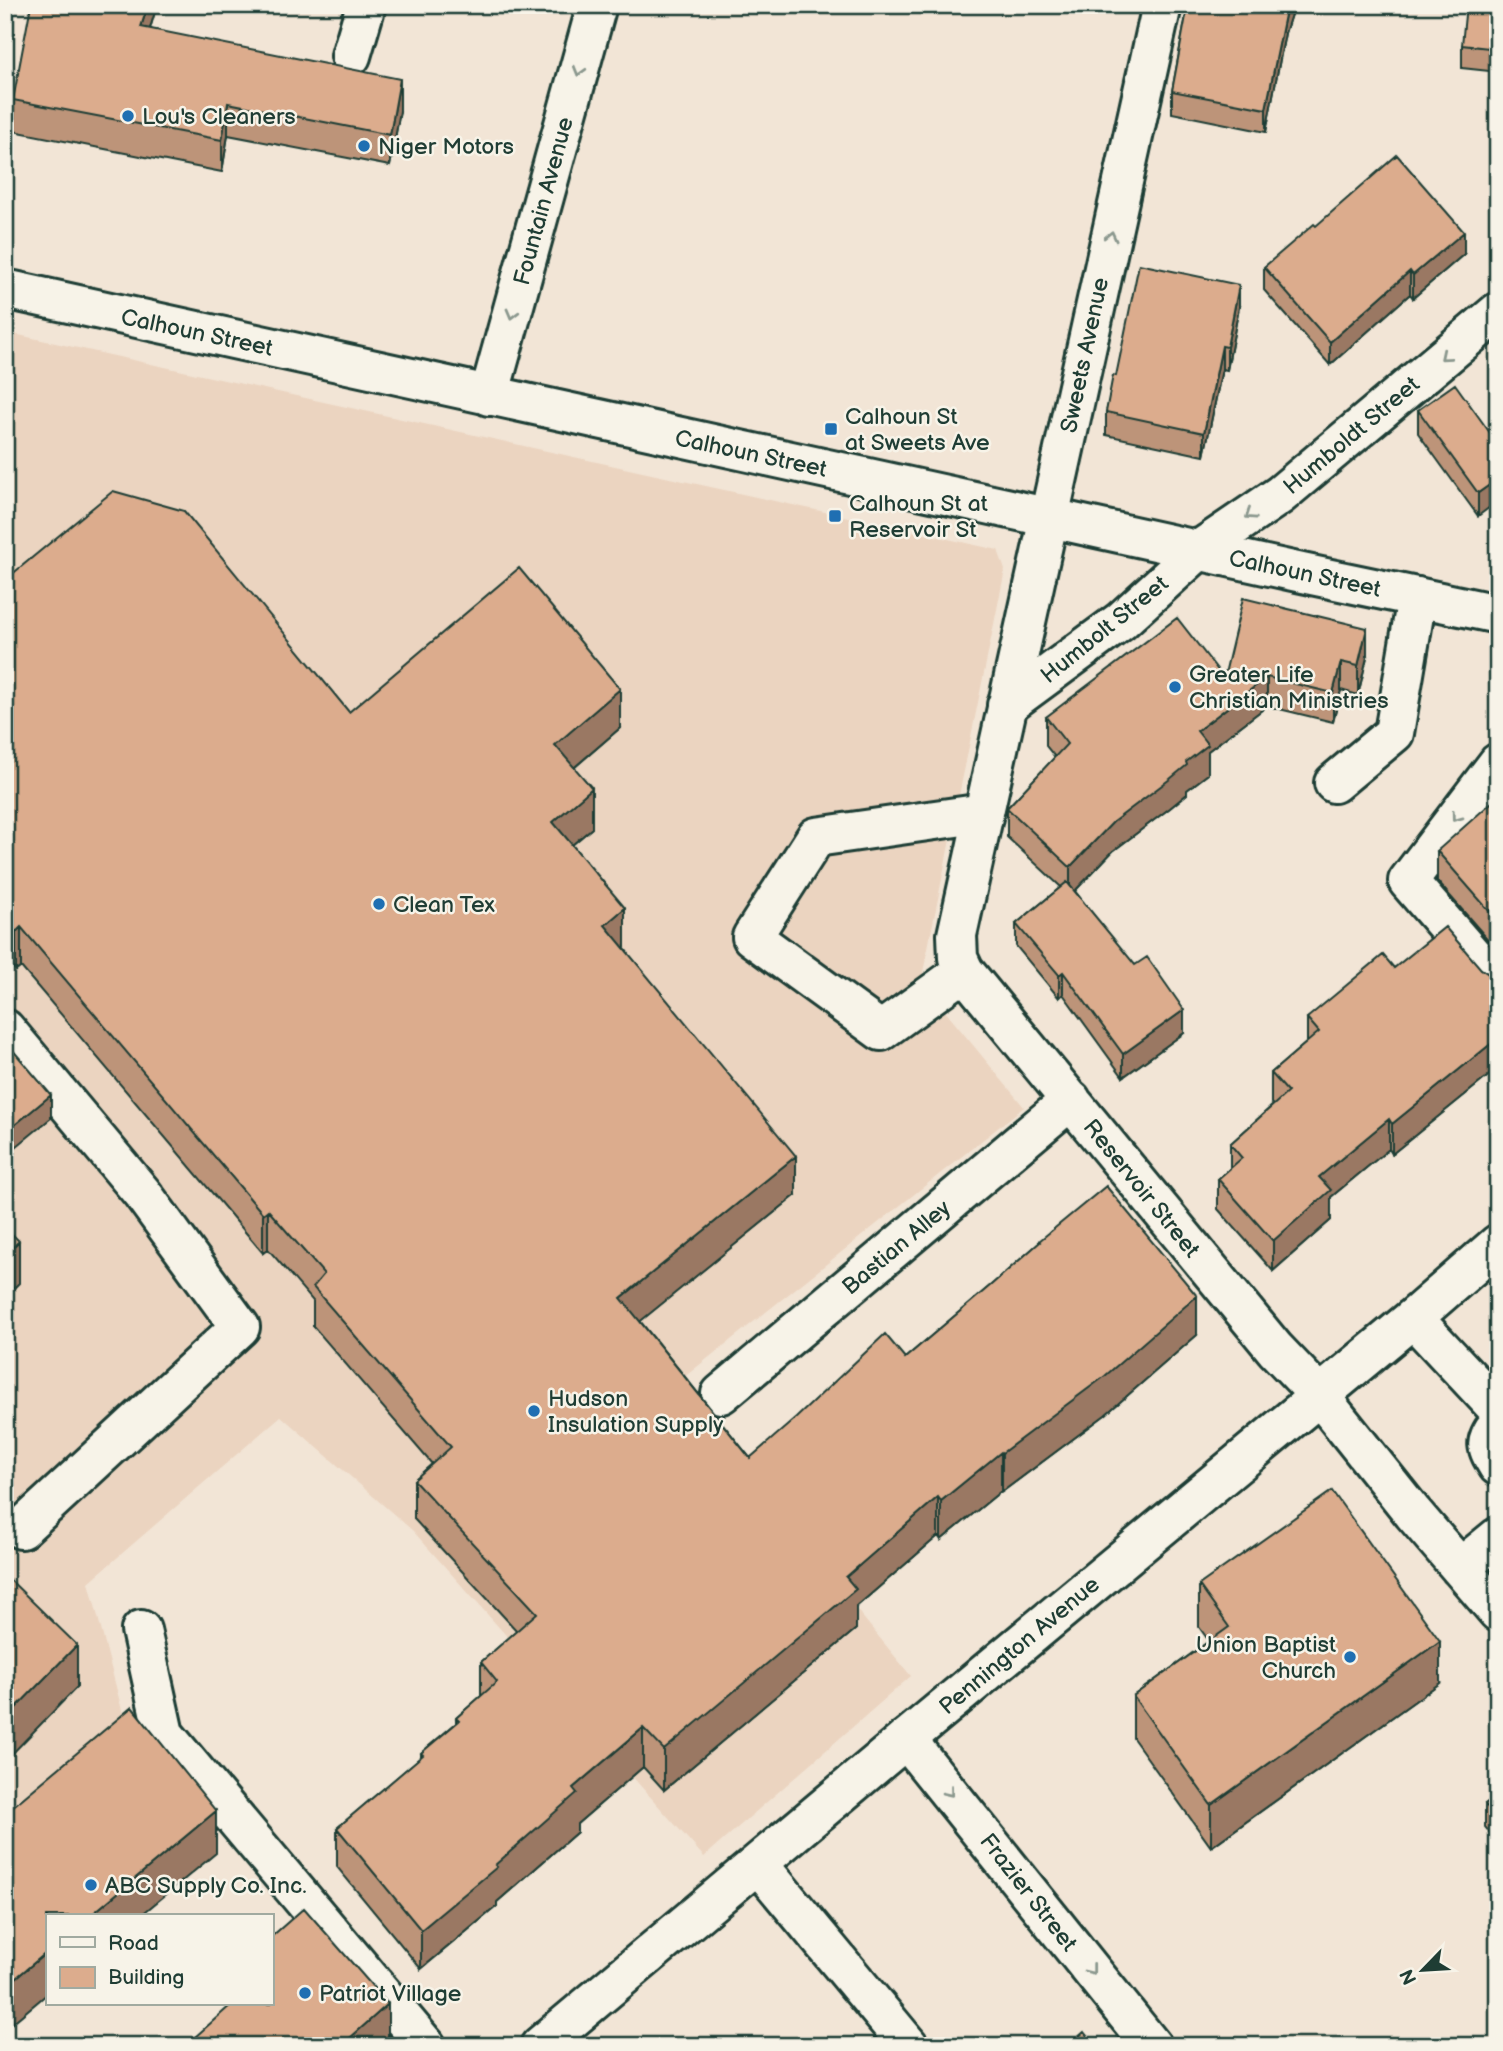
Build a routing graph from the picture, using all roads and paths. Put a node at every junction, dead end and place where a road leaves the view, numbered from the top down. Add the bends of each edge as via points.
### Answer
1 (366, 5) edge
2 (597, 5) edge
3 (1162, 5) edge
4 (351, 56) dead end
5 (5, 289) edge
6 (1498, 312) edge
7 (489, 396) junction
8 (1049, 518) junction
9 (1199, 550) junction
10 (1417, 597) junction
11 (1498, 614) edge
12 (1007, 705) junction
13 (1498, 763) edge
14 (1334, 783) dead end
15 (984, 813) junction
16 (964, 971) junction
17 (1498, 985) edge
18 (5, 1029) edge
19 (1071, 1100) junction
20 (1498, 1244) edge
21 (1413, 1318) junction
22 (720, 1394) dead end
23 (1320, 1395) junction
24 (1498, 1409) edge
25 (1498, 1424) edge
26 (1498, 1466) edge
27 (21, 1529) dead end
28 (1498, 1537) edge
29 (1460, 1568) junction
30 (1498, 1612) edge
31 (141, 1630) dead end
32 (906, 1738) junction
33 (758, 1864) junction
34 (426, 2046) edge
35 (540, 2046) edge
36 (909, 2046) edge
37 (1152, 2046) edge

1 - 4 street
2 -> 7 street, Fountain Avenue
8 -> 3 street, Sweets Avenue
5 - 7 street, Calhoun Street
6 -> 9 street, Humboldt Street via 1280,495
7 - 8 street, Calhoun Street
8 - 9 street, Calhoun Street
8 - 12 street, Sweets Avenue
9 - 10 street, Calhoun Street
9 - 12 street, Humbolt Street via 1121,621
10 - 11 street, Calhoun Street
10 - 14 street via 1394,733
12 - 15 street, Reservoir Street
13 -> 17 street via 1408,881
15 - 16 street, Reservoir Street via 957,935 957,958
15 - 16 street via 816,837 752,937 881,1031
16 - 19 street, Reservoir Street
18 - 27 street via 142,1193 240,1327
19 - 22 street, Bastian Alley
19 - 23 street, Reservoir Street via 1275,1349
20 - 21 street, Pennington Avenue
21 - 23 street, Pennington Avenue
21 - 24 street
23 - 29 street, Reservoir Street
23 - 32 street, Pennington Avenue
25 - 26 street via 1489,1435 1487,1449
28 - 29 street
29 - 30 street, Reservoir Street
31 - 34 street via 164,1734
32 - 33 street, Pennington Avenue
32 -> 37 street, Frazier Street
33 - 35 street, Pennington Avenue
33 - 36 street

